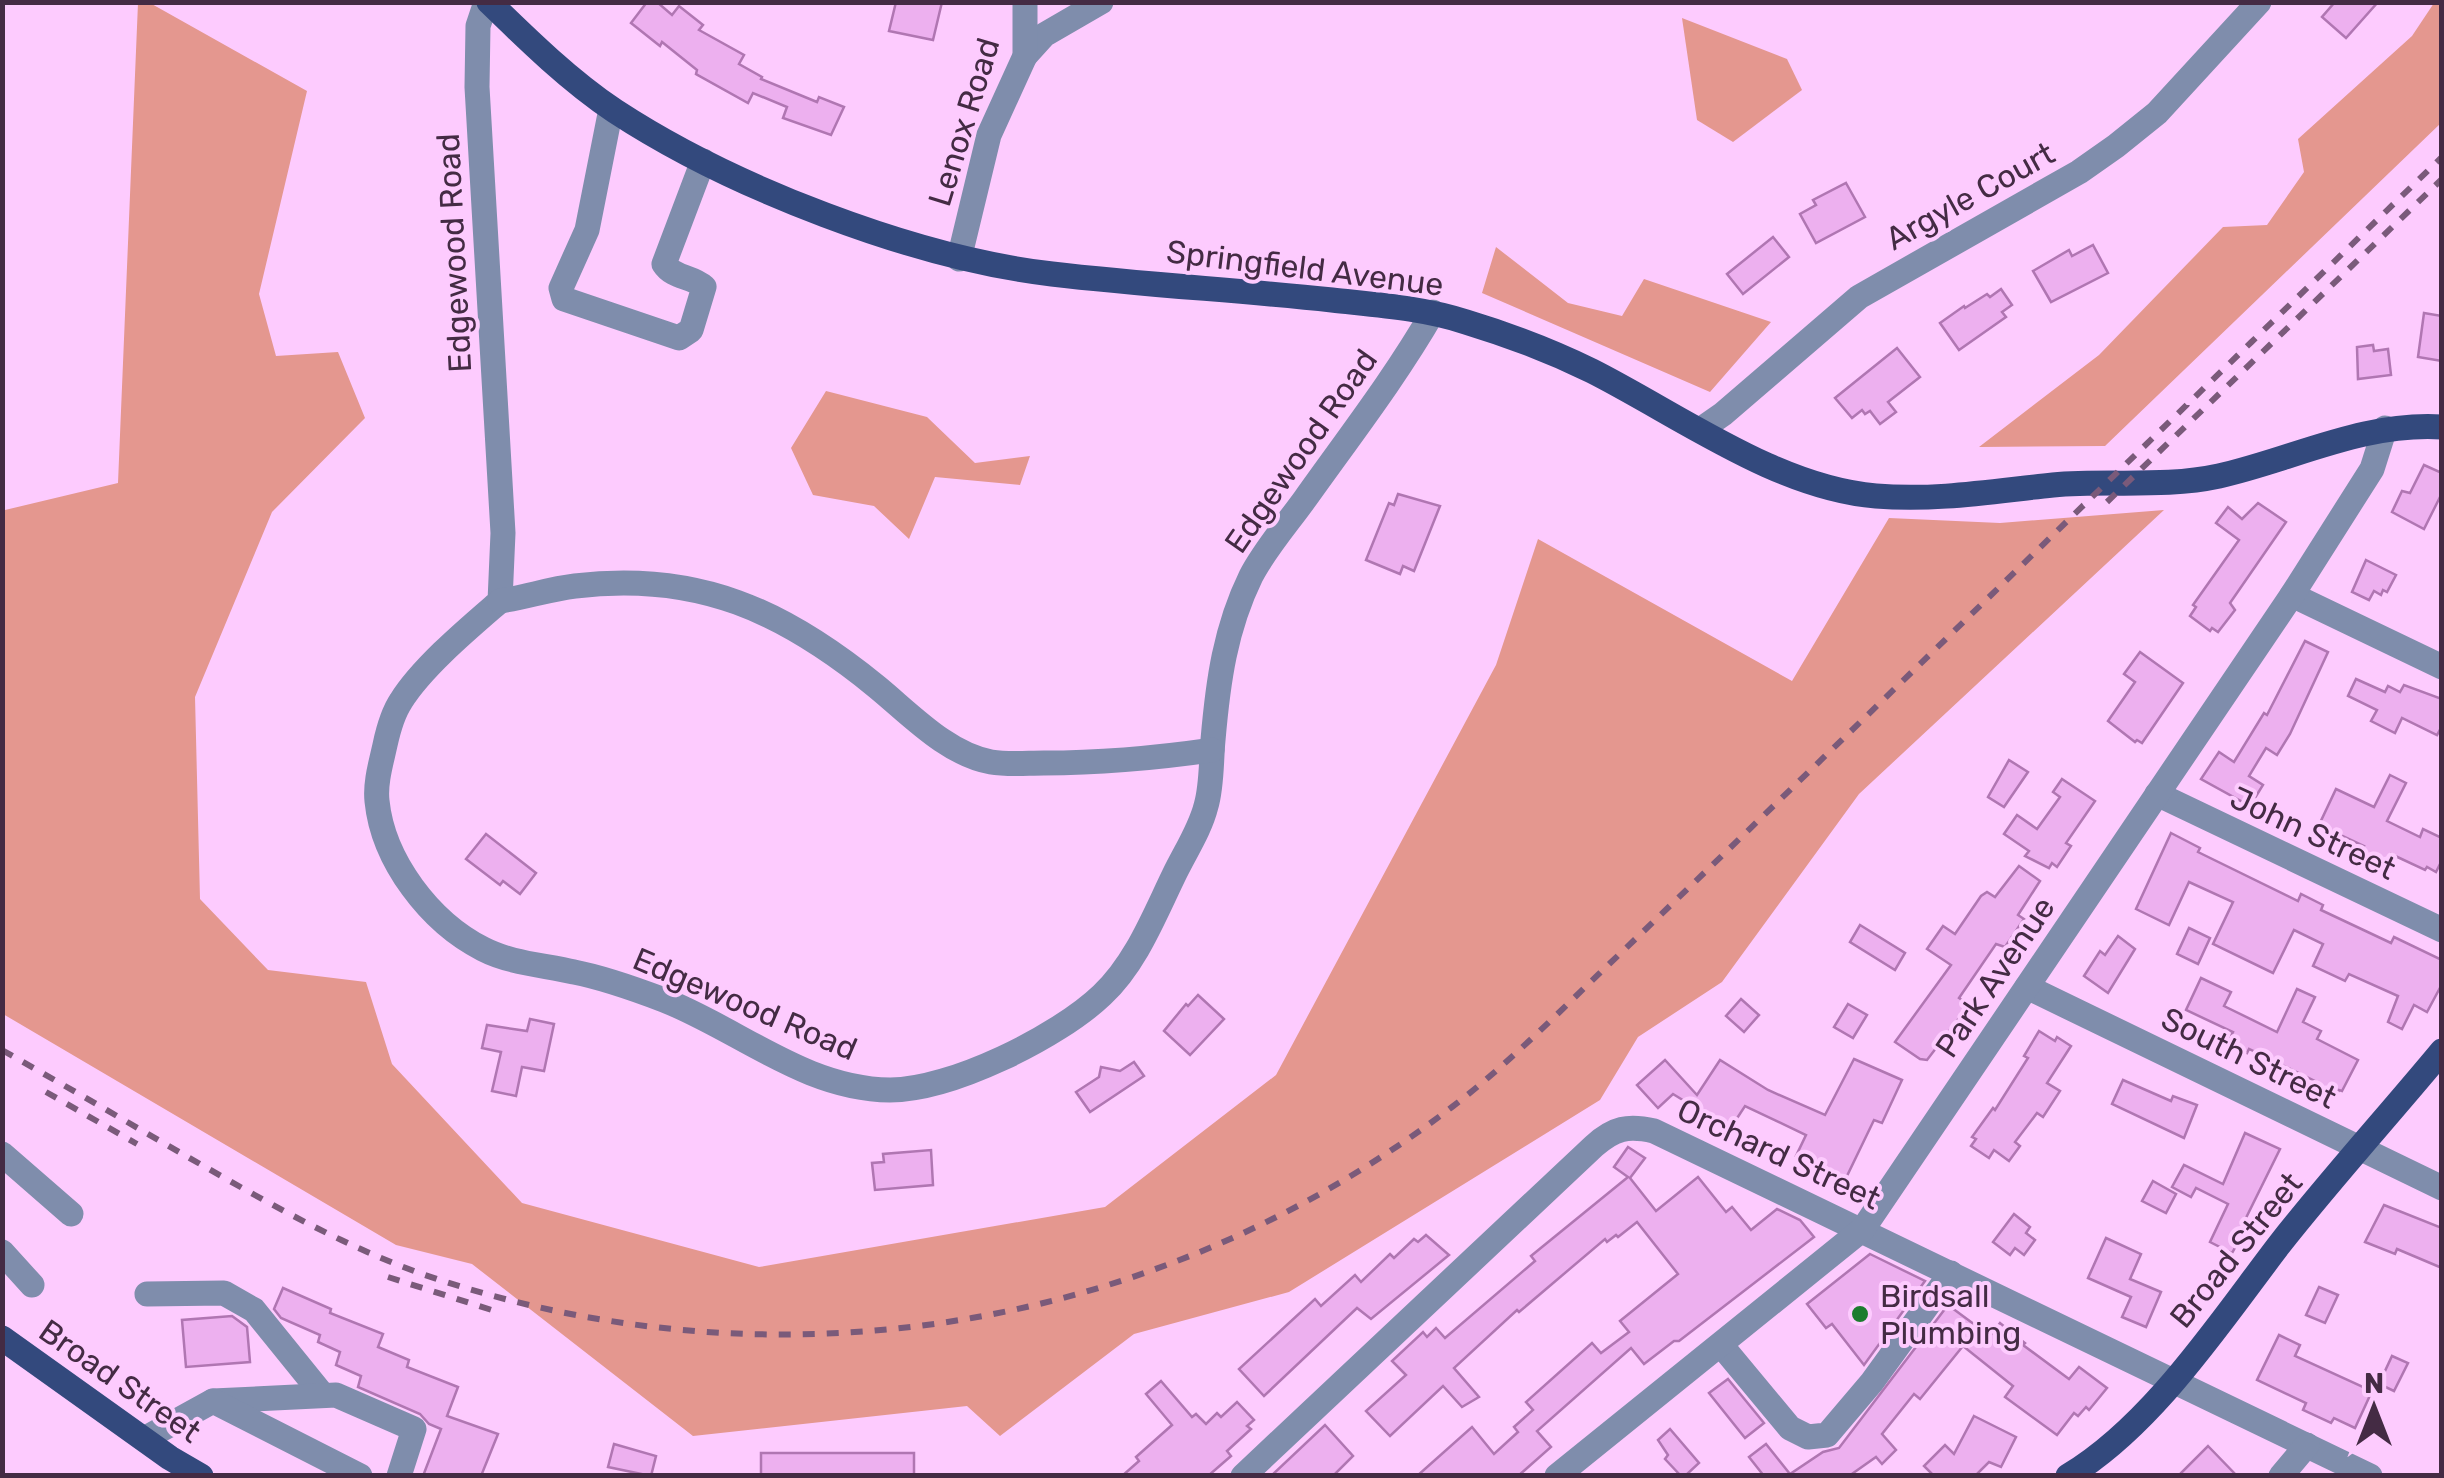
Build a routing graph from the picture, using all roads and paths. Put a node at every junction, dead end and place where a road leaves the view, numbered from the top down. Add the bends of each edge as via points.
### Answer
1 (487, 2) edge
2 (1025, 2) edge
3 (1101, 2) edge
4 (2259, 2) edge
5 (1024, 56) junction
6 (612, 109) junction
7 (703, 161) junction
8 (959, 259) junction
9 (1433, 312) junction
10 (2442, 427) edge
11 (2385, 428) junction
12 (1700, 430) junction
13 (2292, 595) junction
14 (500, 601) junction
15 (2442, 667) edge
16 (1212, 750) junction
17 (2157, 794) junction
18 (2442, 930) edge
19 (2027, 987) junction
20 (2442, 1051) edge
21 (2360, 1148) junction
22 (2, 1154) edge
23 (2442, 1188) edge
24 (71, 1214) dead end
25 (1863, 1229) junction
26 (2, 1252) edge
27 (1951, 1274) junction
28 (32, 1284) dead end
29 (147, 1294) dead end
30 (2, 1338) edge
31 (1721, 1344) junction
32 (2172, 1380) junction
33 (322, 1394) junction
34 (213, 1401) junction
35 (144, 1440) junction
36 (2307, 1445) junction
37 (1563, 1474) edge
38 (201, 1476) edge
39 (360, 1476) edge
40 (399, 1476) edge
41 (1244, 1476) edge
42 (2068, 1476) edge
43 (2282, 1476) edge
44 (2370, 1476) edge

1 - 6 main road, Springfield Avenue
1 - 14 street, Edgewood Road via 478,26 478,87
2 - 5 street, Lenox Road
3 - 5 street via 1044,35
4 - 12 street, Argyle Court via 2156,113 2116,146 1859,297
5 - 8 street, Lenox Road via 989,135
6 - 7 main road, Springfield Avenue
6 - 7 street via 586,230 561,288 564,300 679,338 691,330 704,287 664,264
7 - 8 main road, Springfield Avenue
8 - 9 main road, Springfield Avenue via 1048,274
9 - 12 main road, Springfield Avenue via 1587,368
9 - 16 street, Edgewood Road via 1402,367 1253,573 1227,634
10 - 11 main road, Springfield Avenue
11 - 12 main road, Springfield Avenue via 2186,482 1943,498 1872,496 1809,480
11 - 13 street, Park Avenue via 2372,469
13 - 15 street
13 - 17 street, Park Avenue
14 - 16 street via 574,586 676,586 765,612 826,646 953,748 988,762 1133,760
14 - 16 street, Edgewood Road via 400,701 387,734 376,795 387,844 406,876 442,920 484,949 657,997 843,1085 895,1090 978,1070 1104,994 1149,929 1196,832 1207,804
17 - 18 street, John Street
17 - 19 street, Park Avenue
19 - 21 street, South Street
19 - 25 street, Park Avenue
20 - 21 main road, Broad Street
21 - 23 street, South Street
21 - 32 main road, Broad Street
22 - 24 street
25 - 27 street, Orchard Street
25 - 31 street, Park Avenue
25 - 41 street, Orchard Street via 1654,1131 1611,1131
26 - 28 street
27 - 31 street via 1828,1434 1808,1437 1790,1428
27 - 32 street, Orchard Street
29 - 33 street via 224,1293 239,1301 254,1310
30 - 35 main road, Broad Street
31 - 37 street, Park Avenue
32 - 36 street, Orchard Street
32 - 42 main road, Broad Street via 2123,1433
33 - 34 street
33 - 40 street via 414,1429
34 - 35 street
34 - 39 street
35 - 38 main road, Broad Street
36 - 43 street
36 - 44 street, Orchard Street

